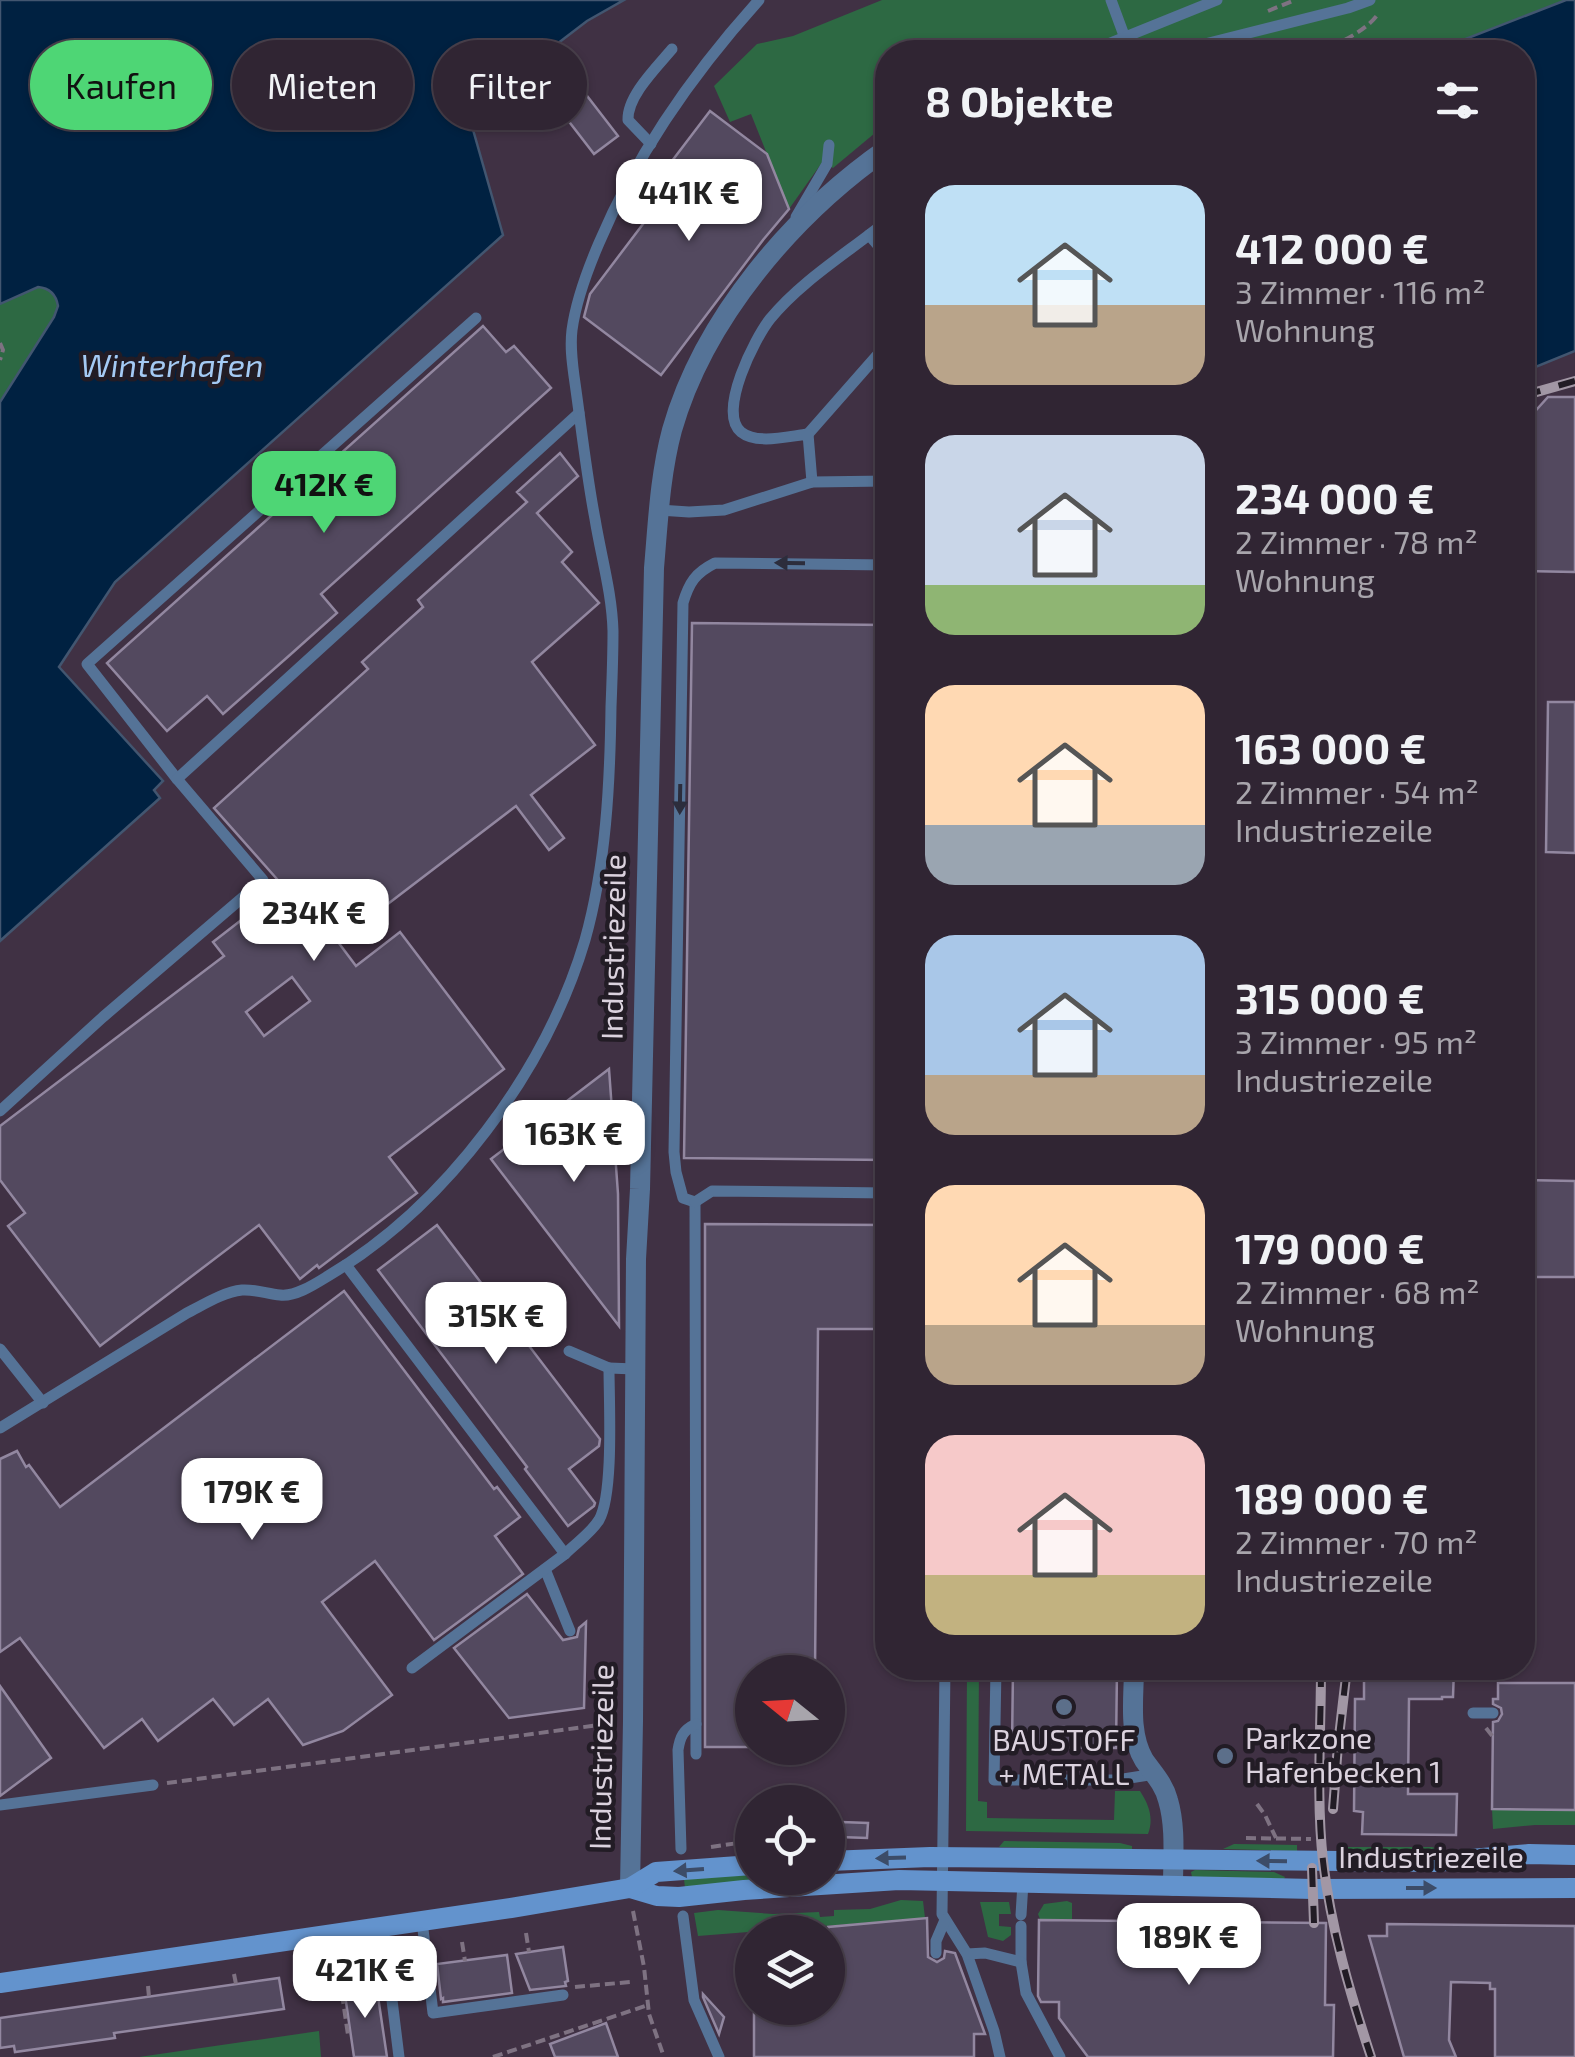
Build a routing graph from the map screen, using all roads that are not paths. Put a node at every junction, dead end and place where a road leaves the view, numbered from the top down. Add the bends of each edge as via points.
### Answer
1 (759, 0) edge
2 (1111, 0) edge
3 (1217, 0) edge
4 (1375, 4) edge
5 (1124, 38) junction
6 (1119, 40) edge
7 (1221, 40) edge
8 (672, 49) dead end
9 (651, 144) junction
10 (829, 145) dead end
11 (875, 158) edge
12 (875, 230) edge
13 (869, 235) junction
14 (781, 242) junction
15 (875, 242) edge
16 (476, 318) dead end
17 (875, 359) edge
18 (579, 413) junction
19 (808, 434) junction
20 (875, 481) edge
21 (812, 482) junction
22 (659, 510) junction
23 (875, 565) edge
24 (177, 779) junction
25 (0, 1111) edge
26 (875, 1193) edge
27 (695, 1202) junction
28 (346, 1265) junction
29 (0, 1349) edge
30 (569, 1351) dead end
31 (610, 1368) junction
32 (635, 1368) junction
33 (43, 1403) junction
34 (0, 1428) edge
35 (565, 1554) junction
36 (545, 1569) junction
37 (570, 1631) dead end
38 (412, 1668) dead end
39 (945, 1680) edge
40 (996, 1680) edge
41 (1134, 1680) edge
42 (1474, 1713) dead end
43 (1493, 1713) dead end
44 (696, 1724) junction
45 (696, 1754) dead end
46 (1156, 1774) junction
47 (153, 1784) road end
48 (0, 1805) edge
49 (681, 1849) dead end
50 (1575, 1854) edge
51 (942, 1858) junction
52 (1023, 1859) junction
53 (1174, 1860) junction
54 (845, 1861) edge
55 (735, 1866) edge
56 (942, 1880) junction
57 (1023, 1883) junction
58 (1173, 1886) junction
59 (630, 1888) junction
60 (1575, 1888) edge
61 (684, 1916) dead end
62 (945, 1920) junction
63 (422, 1921) junction
64 (383, 1927) junction
65 (936, 1954) dead end
66 (968, 1954) junction
67 (1020, 1962) junction
68 (388, 1972) junction
69 (340, 1979) road end
70 (0, 1983) edge
71 (563, 1995) road end
72 (399, 2057) edge
73 (719, 2057) edge
74 (1000, 2057) edge
75 (1060, 2057) edge

1 - 9 lane
2 - 5 lane
3 - 5 lane
4 - 7 lane
5 - 6 lane
8 - 9 lane via 627,111
9 - 18 lane via 606,225 577,304 571,352
10 - 14 lane via 827,164
11 - 14 street, Industriezeile
12 - 13 lane
13 - 15 lane
13 - 19 lane via 770,320 734,398 734,423 752,437
14 - 22 street, Industriezeile via 710,340 689,382 671,434
16 - 24 lane via 86,664
17 - 19 lane
18 - 24 lane
18 - 28 lane via 613,629 606,813 586,936 548,1031 480,1138 416,1210
19 - 21 lane
20 - 21 lane
21 - 22 lane via 724,510
22 - 32 street, Industriezeile
23 -> 27 lane via 714,564 700,570 683,603 674,1152 683,1198
24 - 25 lane via 263,880
26 - 27 lane via 712,1192
27 - 44 lane
28 - 33 lane via 284,1296 242,1290 212,1300
28 - 35 lane
29 - 33 lane
30 - 31 lane
31 - 32 lane
31 - 35 lane via 605,1503 595,1525
32 - 59 street, Industriezeile
33 - 34 lane
35 - 36 lane
36 - 37 lane
36 - 38 lane
39 - 51 lane
40 - 46 lane via 994,1780
41 - 46 street via 1137,1744
42 - 43 lane
44 - 45 lane
44 - 49 lane via 686,1729 678,1750
46 - 53 street via 1172,1817
47 - 48 lane
50 -> 53 main road, Industriezeile via 1435,1862
51 - 52 main road, Industriezeile
51 -> 54 main road, Industriezeile
51 - 56 lane
52 - 53 main road, Industriezeile
52 - 57 street
53 - 58 street
55 -> 59 main road, Industriezeile via 656,1872
56 - 57 main road, Industriezeile
56 - 59 main road, Industriezeile via 679,1897
56 - 62 lane
57 - 58 main road, Industriezeile
57 - 67 lane
58 -> 60 main road, Industriezeile
59 - 63 main road, Industriezeile
61 - 73 lane via 694,2000
62 - 65 lane
62 - 66 lane
63 - 64 main road, Industriezeile
63 - 71 lane via 434,2013
64 - 68 lane
64 - 70 main road, Industriezeile
66 - 67 lane
66 - 74 lane
67 - 75 lane via 1032,2008
68 - 69 lane
68 - 72 lane

